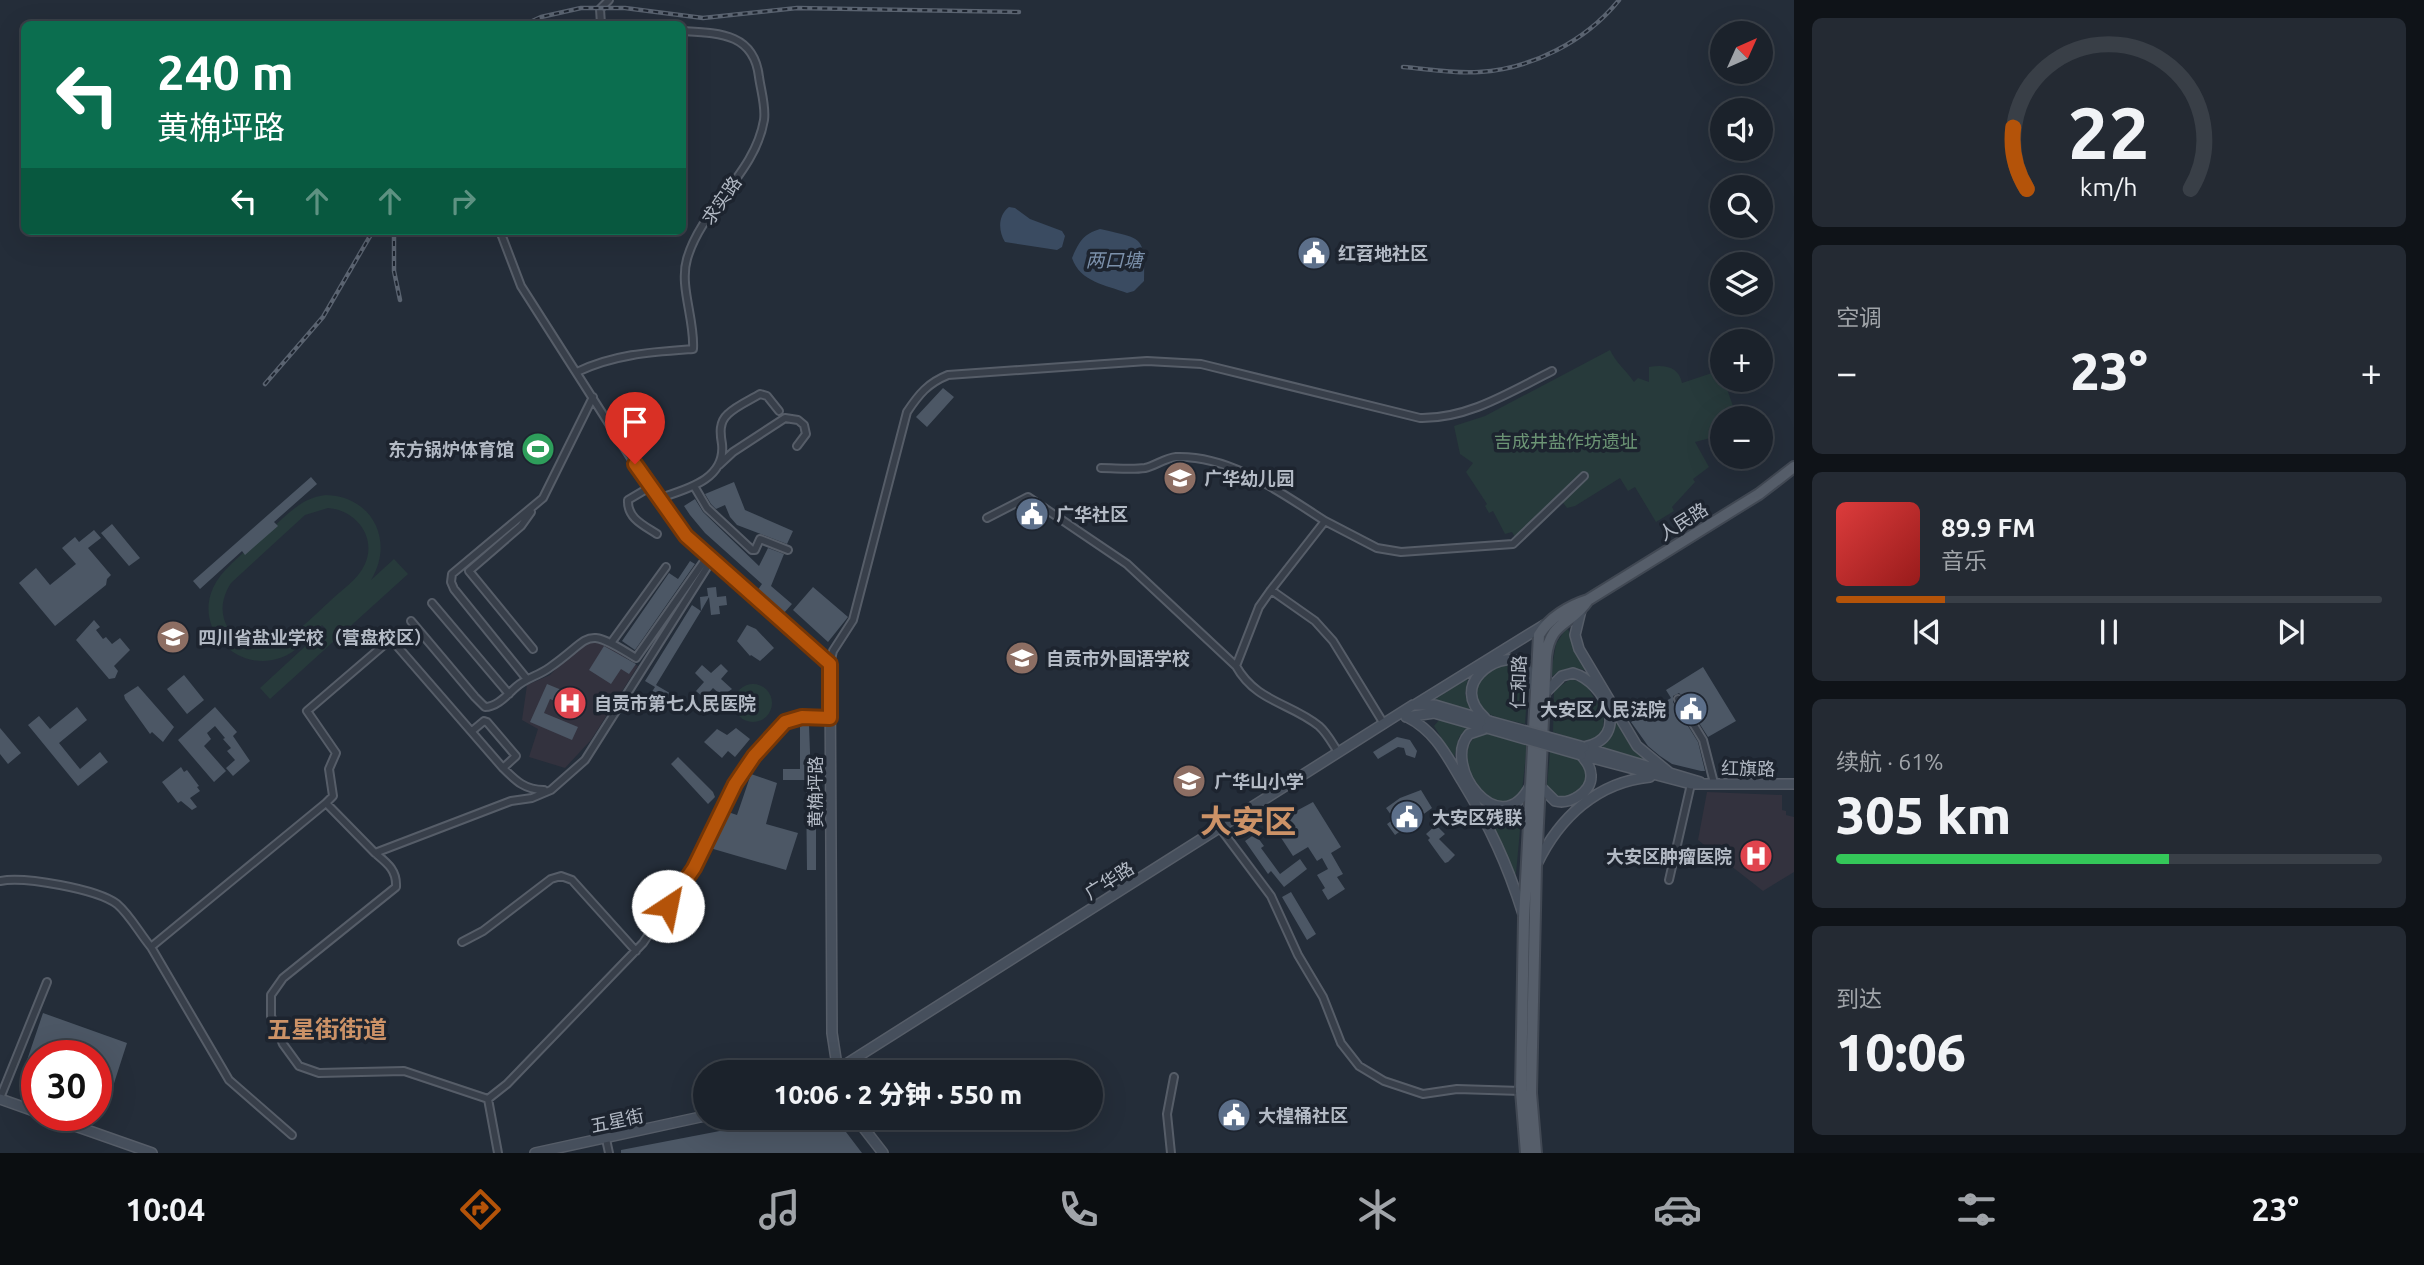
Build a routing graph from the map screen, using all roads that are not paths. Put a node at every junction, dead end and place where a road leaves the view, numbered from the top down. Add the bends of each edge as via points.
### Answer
1 (609, 0) edge
2 (601, 21) edge
3 (686, 31) edge
4 (502, 235) edge
5 (1552, 371) dead end
6 (577, 372) junction
7 (593, 397) junction
8 (779, 411) dead end
9 (797, 446) dead end
10 (718, 467) junction
11 (1794, 467) edge
12 (1101, 468) dead end
13 (1584, 476) dead end
14 (650, 486) junction
15 (694, 486) junction
16 (657, 499) junction
17 (535, 505) junction
18 (987, 518) dead end
19 (1325, 521) junction
20 (657, 534) dead end
21 (788, 550) dead end
22 (709, 559) junction
23 (666, 567) dead end
24 (1271, 590) junction
25 (432, 603) dead end
26 (1585, 605) junction
27 (411, 621) dead end
28 (1546, 624) junction
29 (611, 643) junction
30 (533, 649) dead end
31 (830, 664) junction
32 (1236, 666) junction
33 (526, 678) junction
34 (1541, 690) junction
35 (509, 694) junction
36 (1678, 699) dead end
37 (1413, 705) junction
38 (1402, 717) junction
39 (830, 718) junction
40 (1384, 724) junction
41 (1488, 725) junction
42 (472, 732) junction
43 (1583, 751) junction
44 (1338, 752) junction
45 (503, 768) junction
46 (1671, 774) junction
47 (1655, 776) junction
48 (1702, 782) junction
49 (1714, 783) junction
50 (1690, 784) junction
51 (1794, 784) edge
52 (1535, 787) junction
53 (551, 790) junction
54 (326, 803) junction
55 (1220, 828) junction
56 (374, 853) junction
57 (1536, 865) junction
58 (1670, 880) dead end
59 (0, 881) edge
60 (1524, 918) junction
61 (462, 942) dead end
62 (151, 947) junction
63 (636, 951) junction
64 (47, 982) dead end
65 (835, 1060) edge
66 (855, 1060) edge
67 (1174, 1077) dead end
68 (1521, 1091) junction
69 (0, 1098) edge
70 (488, 1099) junction
71 (21, 1106) edge
72 (693, 1119) edge
73 (865, 1130) edge
74 (89, 1131) edge
75 (292, 1135) dead end
76 (606, 1139) junction
77 (152, 1153) edge
78 (498, 1153) edge
79 (536, 1153) edge
80 (609, 1153) edge
81 (883, 1153) edge
82 (1171, 1153) edge
83 (1526, 1153) edge
84 (1536, 1153) edge

1 - 2 street via 600,9
3 - 6 street, 求实路 via 720,33 750,50 758,67 764,117 751,157 700,230 686,262 693,349 622,355
4 - 6 street via 521,286
5 - 31 street via 1478,407 1435,418 1201,364 1147,361 948,374 926,387 907,412 853,620
6 - 7 street
7 - 14 street
7 - 17 street via 543,498
8 - 10 street via 760,394 727,414 721,425
9 - 10 street via 806,434 804,425 785,418
10 - 15 street
11 - 26 main road, 人民路
12 - 19 street via 1144,468 1175,457 1212,463 1237,469
13 - 19 street via 1513,544 1401,552 1377,548
14 - 16 street
14 - 20 street via 628,500 627,509
15 - 16 street
15 - 21 street via 707,508 752,551 761,540
16 - 22 street
17 - 30 street via 521,526 469,571
17 - 33 street via 452,574 450,582
18 - 32 street via 1028,497 1127,564
19 - 24 street
22 - 29 street via 636,658
22 - 31 street
22 - 53 street via 599,740 573,773
23 - 29 street
24 - 32 street via 1259,607
24 - 40 street via 1315,621 1333,641
25 - 35 street
26 - 28 main road via 1576,604
26 - 34 main road, 仁和路 via 1551,635
26 - 46 main road via 1575,635 1579,649 1637,746
27 - 35 street via 485,707 493,707
28 - 34 main road, 仁和路 via 1537,645
28 - 37 main road, 广华路
29 - 33 street via 598,637 579,642 550,667
31 - 39 main road, 黄桷坪路
32 - 44 street via 1256,690 1317,724
33 - 35 street
34 - 41 main road via 1517,660 1502,660 1476,676 1472,703
34 - 43 main road via 1573,673 1592,683 1612,724 1602,741
34 - 52 main road, 仁和路
36 - 49 street via 1703,740
37 - 38 main road, 广华路
37 - 41 main road via 1435,705
38 - 40 main road, 广华路
38 - 41 main road via 1434,713
38 - 60 main road via 1421,724 1440,744 1489,825
39 - 63 street via 785,722 754,756 735,784 694,868
39 - 65 main road, 黄桷坪路
40 - 44 main road, 广华路
41 - 43 main road, bridge
41 - 52 main road via 1469,734 1460,751 1462,766 1476,790 1489,804 1507,808 1519,804
42 - 45 street
42 - 45 street via 487,722 516,756
42 - 54 street via 391,639 307,711 336,753 329,769 333,796
43 - 46 main road
43 - 47 main road
43 - 52 main road via 1591,780 1575,799 1555,801
44 - 55 main road, 广华路
45 - 53 street via 520,784
46 - 48 main road
47 - 50 main road
47 - 57 main road via 1619,782 1577,808 1548,840
48 - 49 main road, 红旗路
48 - 50 main road
49 - 51 main road, 红旗路
50 - 58 street
52 - 57 main road, 仁和路
52 - 60 main road, 仁和路
53 - 56 street via 511,800
54 - 56 street
54 - 62 street
55 - 66 main road, 广华路
55 - 68 street via 1271,896 1323,997 1341,1043 1359,1066 1384,1081 1423,1094 1458,1089
56 - 70 street via 388,864 396,887 283,978 271,995 271,1016 283,1044 299,1066 319,1073 404,1071
57 - 84 main road, 仁和路 via 1531,1093
59 - 62 street via 14,878 74,888 116,904
60 - 68 main road, 仁和路
61 - 63 street via 561,876 572,880
62 - 75 street via 229,1080
63 - 70 street
64 - 69 street
67 - 82 street via 1167,1114
68 - 83 main road, 仁和路
69 - 71 main road
70 - 78 street
72 - 76 main road, 五星街
73 - 81 main road
74 - 77 main road
76 - 79 main road, 五星街
76 - 80 street

